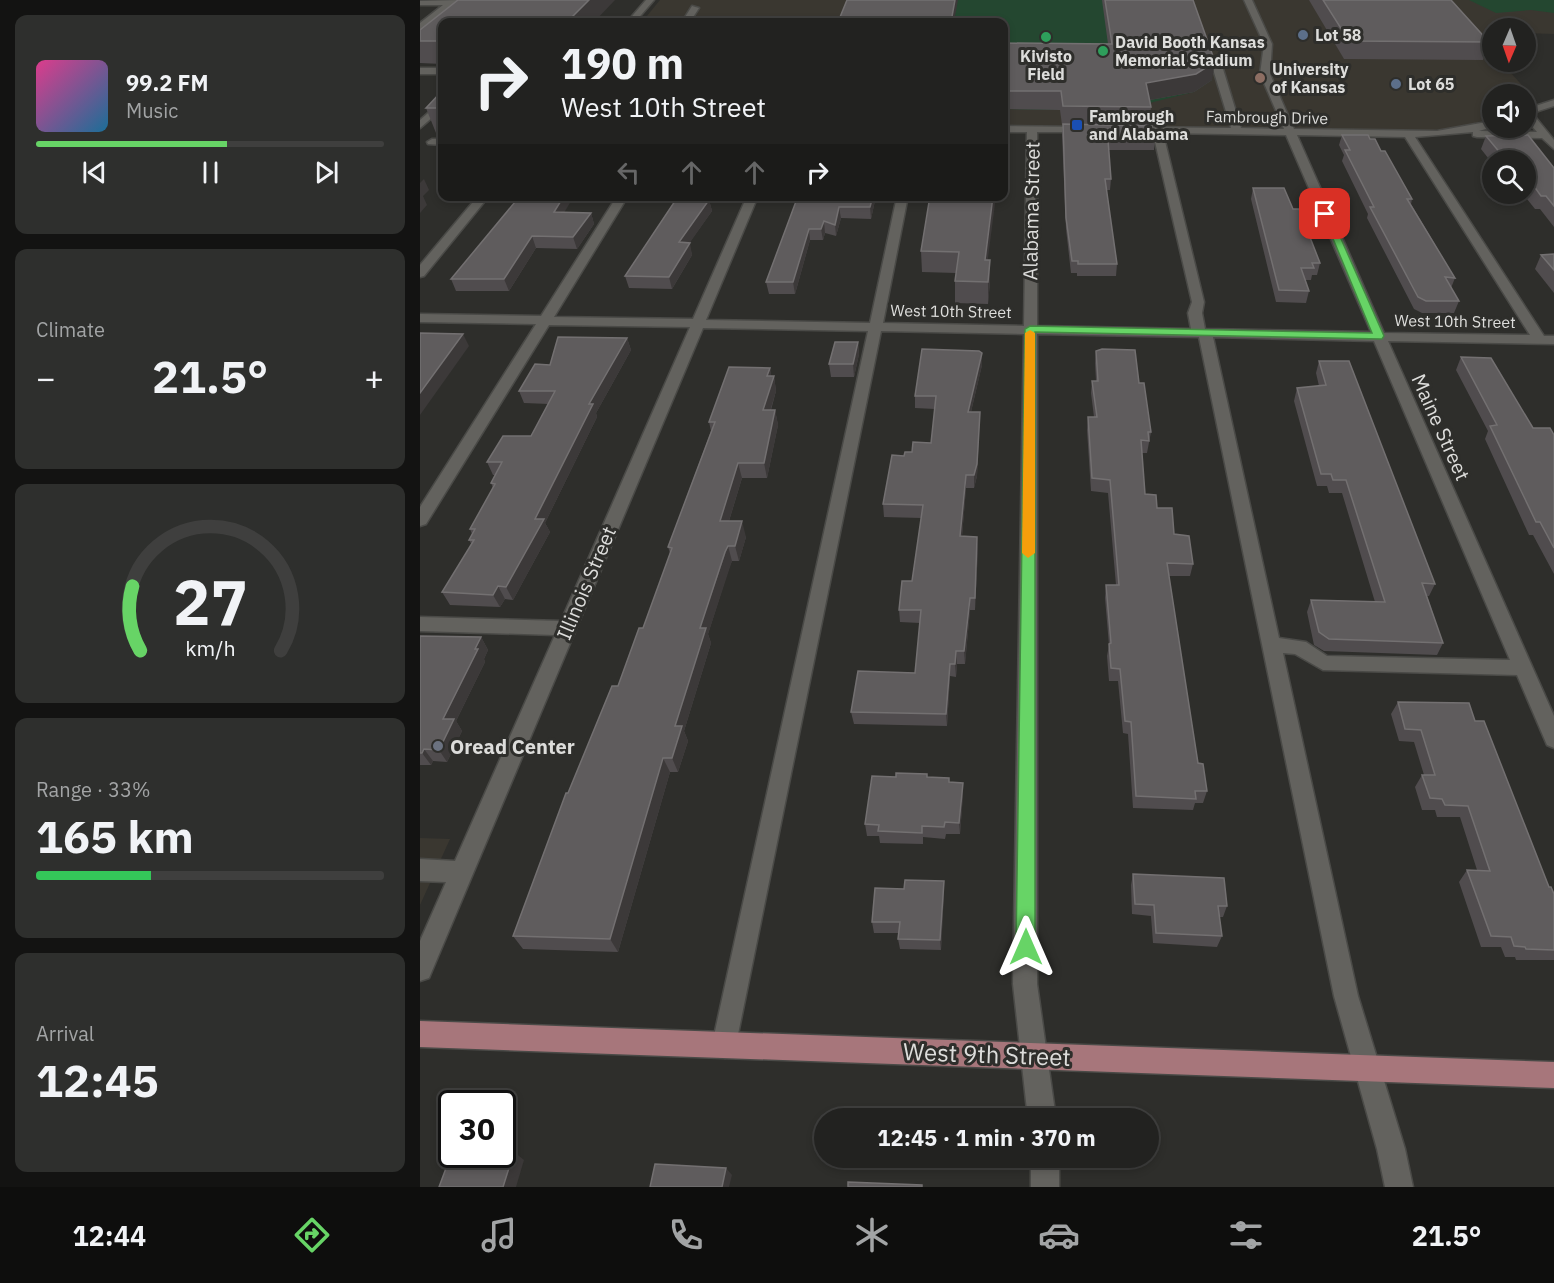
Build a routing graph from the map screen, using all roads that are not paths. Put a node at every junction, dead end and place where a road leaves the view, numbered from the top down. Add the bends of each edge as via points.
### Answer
1 (650, 0) edge
2 (1248, 0) edge
3 (453, 2) edge
4 (420, 3) edge
5 (695, 9) dead end
6 (634, 18) edge
7 (689, 18) edge
8 (421, 26) edge
9 (1218, 69) dead end
10 (420, 71) edge
11 (438, 71) edge
12 (1554, 103) edge
13 (438, 108) edge
14 (1536, 109) edge
15 (420, 125) edge
16 (1536, 125) edge
17 (1482, 127) edge
18 (1008, 129) edge
19 (1032, 129) junction
20 (1101, 130) edge
21 (1123, 130) edge
22 (1157, 130) junction
23 (1237, 131) junction
24 (1290, 132) junction
25 (1408, 133) junction
26 (1437, 134) junction
27 (1544, 135) junction
28 (1554, 146) edge
29 (480, 201) edge
30 (619, 201) edge
31 (751, 201) edge
32 (902, 201) edge
33 (420, 273) edge
34 (420, 318) edge
35 (545, 320) junction
36 (699, 323) junction
37 (875, 326) junction
38 (1030, 329) junction
39 (1202, 333) junction
40 (1378, 336) junction
41 (1539, 339) junction
42 (1554, 340) edge
43 (420, 520) edge
44 (420, 624) edge
45 (567, 628) junction
46 (1271, 645) junction
47 (1523, 668) junction
48 (1554, 739) edge
49 (420, 870) edge
50 (461, 872) junction
51 (429, 926) edge
52 (420, 969) edge
53 (420, 1034) edge
54 (725, 1045) junction
55 (1035, 1056) junction
56 (1367, 1068) junction
57 (1554, 1075) edge
58 (1041, 1108) edge
59 (1045, 1168) edge
60 (1045, 1187) edge
61 (1399, 1187) edge

1 - 6 street
2 - 24 street, Maine Street via 1268,44 1265,74
3 - 4 street
3 - 8 street
5 - 7 street
9 - 23 street
10 - 11 street
12 - 14 street
13 - 15 street
16 - 27 street
17 - 26 street, Fambrough Drive
18 - 19 street
19 - 20 street
19 - 38 street, Alabama Street
21 - 22 street, Fambrough Drive
22 - 23 street, Fambrough Drive
22 - 39 street
23 - 24 street, Fambrough Drive
24 - 25 street, Fambrough Drive
24 - 40 street, Maine Street
25 - 26 street, Fambrough Drive
25 - 41 street
26 - 27 street
27 - 28 street
29 - 33 street
30 - 35 street
31 - 36 street, Illinois Street
32 - 37 street
34 - 35 street, West 10th Street
35 - 36 street, West 10th Street
35 - 43 street
36 - 37 street, West 10th Street
36 - 45 street, Illinois Street
37 - 38 street, West 10th Street
37 - 54 street
38 - 39 street, West 10th Street
38 - 55 street, Alabama Street via 1025,984
39 - 40 street, West 10th Street
39 - 46 street
40 - 41 street, West 10th Street
40 - 47 street, Maine Street
41 - 42 street, West 10th Street
44 - 45 street
45 - 50 street, Illinois Street
46 - 47 street via 1299,647 1323,663
46 - 56 street via 1346,996
47 - 48 street, Maine Street
49 - 50 street
50 - 51 street, Illinois Street
51 - 52 street, Illinois Street
53 - 54 main road, West 9th Street
54 - 55 main road, West 9th Street
55 - 56 main road, West 9th Street
55 - 58 street, Alabama Street
56 - 57 main road, West 9th Street
56 - 61 street
59 - 60 street

